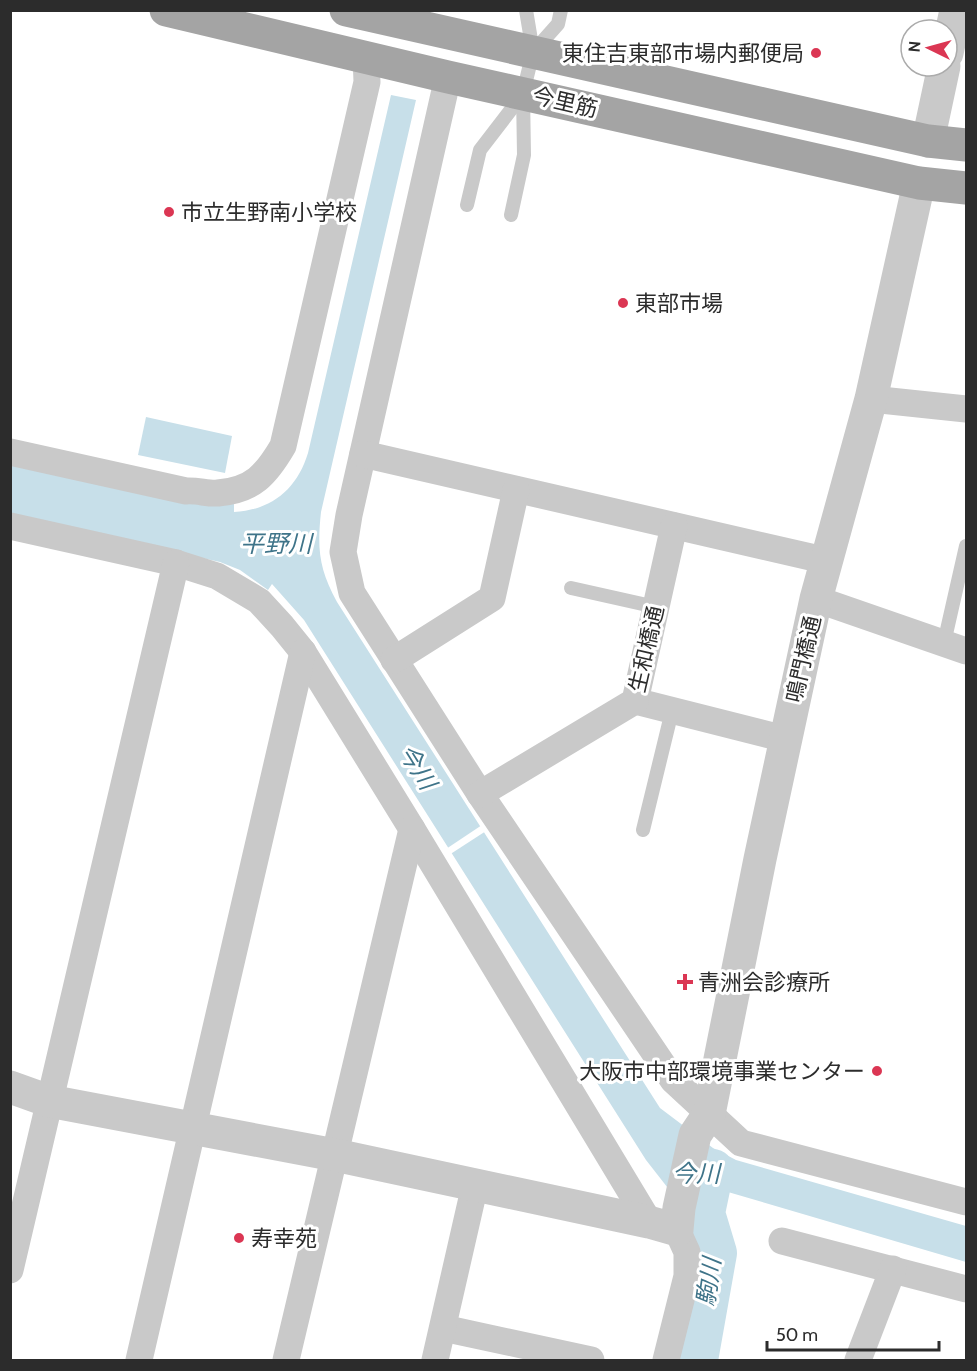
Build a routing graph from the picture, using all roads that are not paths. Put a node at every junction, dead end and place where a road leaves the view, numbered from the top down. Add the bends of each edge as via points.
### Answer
1 (166, 10) edge
2 (346, 10) edge
3 (526, 10) edge
4 (561, 10) edge
5 (384, 17) edge
6 (533, 52) junction
7 (374, 58) junction
8 (444, 75) junction
9 (941, 78) edge
10 (523, 93) junction
11 (928, 141) junction
12 (966, 145) edge
13 (919, 183) junction
14 (966, 188) edge
15 (467, 205) dead end
16 (511, 215) dead end
17 (871, 399) junction
18 (966, 409) edge
19 (10, 452) edge
20 (363, 454) junction
21 (516, 490) junction
22 (10, 526) edge
23 (674, 526) junction
24 (966, 546) edge
25 (828, 561) junction
26 (176, 563) junction
27 (572, 588) dead end
28 (816, 600) junction
29 (656, 607) junction
30 (955, 647) edge
31 (303, 652) junction
32 (394, 660) junction
33 (635, 701) junction
34 (672, 711) junction
35 (785, 739) junction
36 (480, 794) junction
37 (643, 830) dead end
38 (418, 839) junction
39 (10, 1087) edge
40 (49, 1101) junction
41 (702, 1124) junction
42 (194, 1128) junction
43 (335, 1155) junction
44 (475, 1185) junction
45 (966, 1202) edge
46 (668, 1220) junction
47 (782, 1241) dead end
48 (894, 1269) junction
49 (10, 1270) edge
50 (966, 1289) edge
51 (443, 1328) junction
52 (139, 1360) edge
53 (286, 1360) edge
54 (435, 1360) edge
55 (585, 1360) edge
56 (666, 1360) edge
57 (858, 1360) edge

1 - 7 main road, 今里筋
2 - 5 main road, 今里筋
3 - 6 lane
4 - 6 lane via 558,24
5 - 6 main road, 今里筋
6 - 10 lane
6 - 11 main road, 今里筋
7 - 8 main road, 今里筋
7 - 19 street via 283,446 272,465 245,489 216,493 186,491
8 - 10 main road, 今里筋
8 - 20 street
9 - 11 street
10 - 13 main road, 今里筋
10 - 15 lane via 480,150
10 - 16 lane via 524,155
11 - 12 main road, 今里筋
13 - 14 main road, 今里筋
13 - 17 street, 鳴門橋通
17 - 18 street
17 - 25 street, 鳴門橋通
20 - 21 street
20 - 32 street via 343,552 352,593
21 - 23 street
21 - 32 street via 492,598
22 - 26 street
23 - 25 street
23 - 29 street, 生和橋通
24 - 30 lane
25 - 28 street, 鳴門橋通
26 - 31 street via 218,576 259,601
26 - 40 street
27 - 29 lane
28 - 30 street
28 - 35 street, 鳴門橋通
29 - 33 street, 生和橋通
31 - 38 street
31 - 42 street
32 - 36 street
33 - 34 street
33 - 36 street, 生和橋通
34 - 35 street
34 - 37 lane
35 - 41 street, 鳴門橋通
36 - 41 street
38 - 43 street
38 - 46 street
39 - 40 street
40 - 42 street
40 - 49 street
41 - 45 street via 753,1148
41 - 46 street, 鳴門橋通
42 - 43 street
42 - 52 street
43 - 44 street
43 - 53 street
44 - 46 street
44 - 51 street
46 - 56 street via 687,1252 687,1276
47 - 48 street
48 - 50 street
48 - 57 street
51 - 54 street
51 - 55 street

